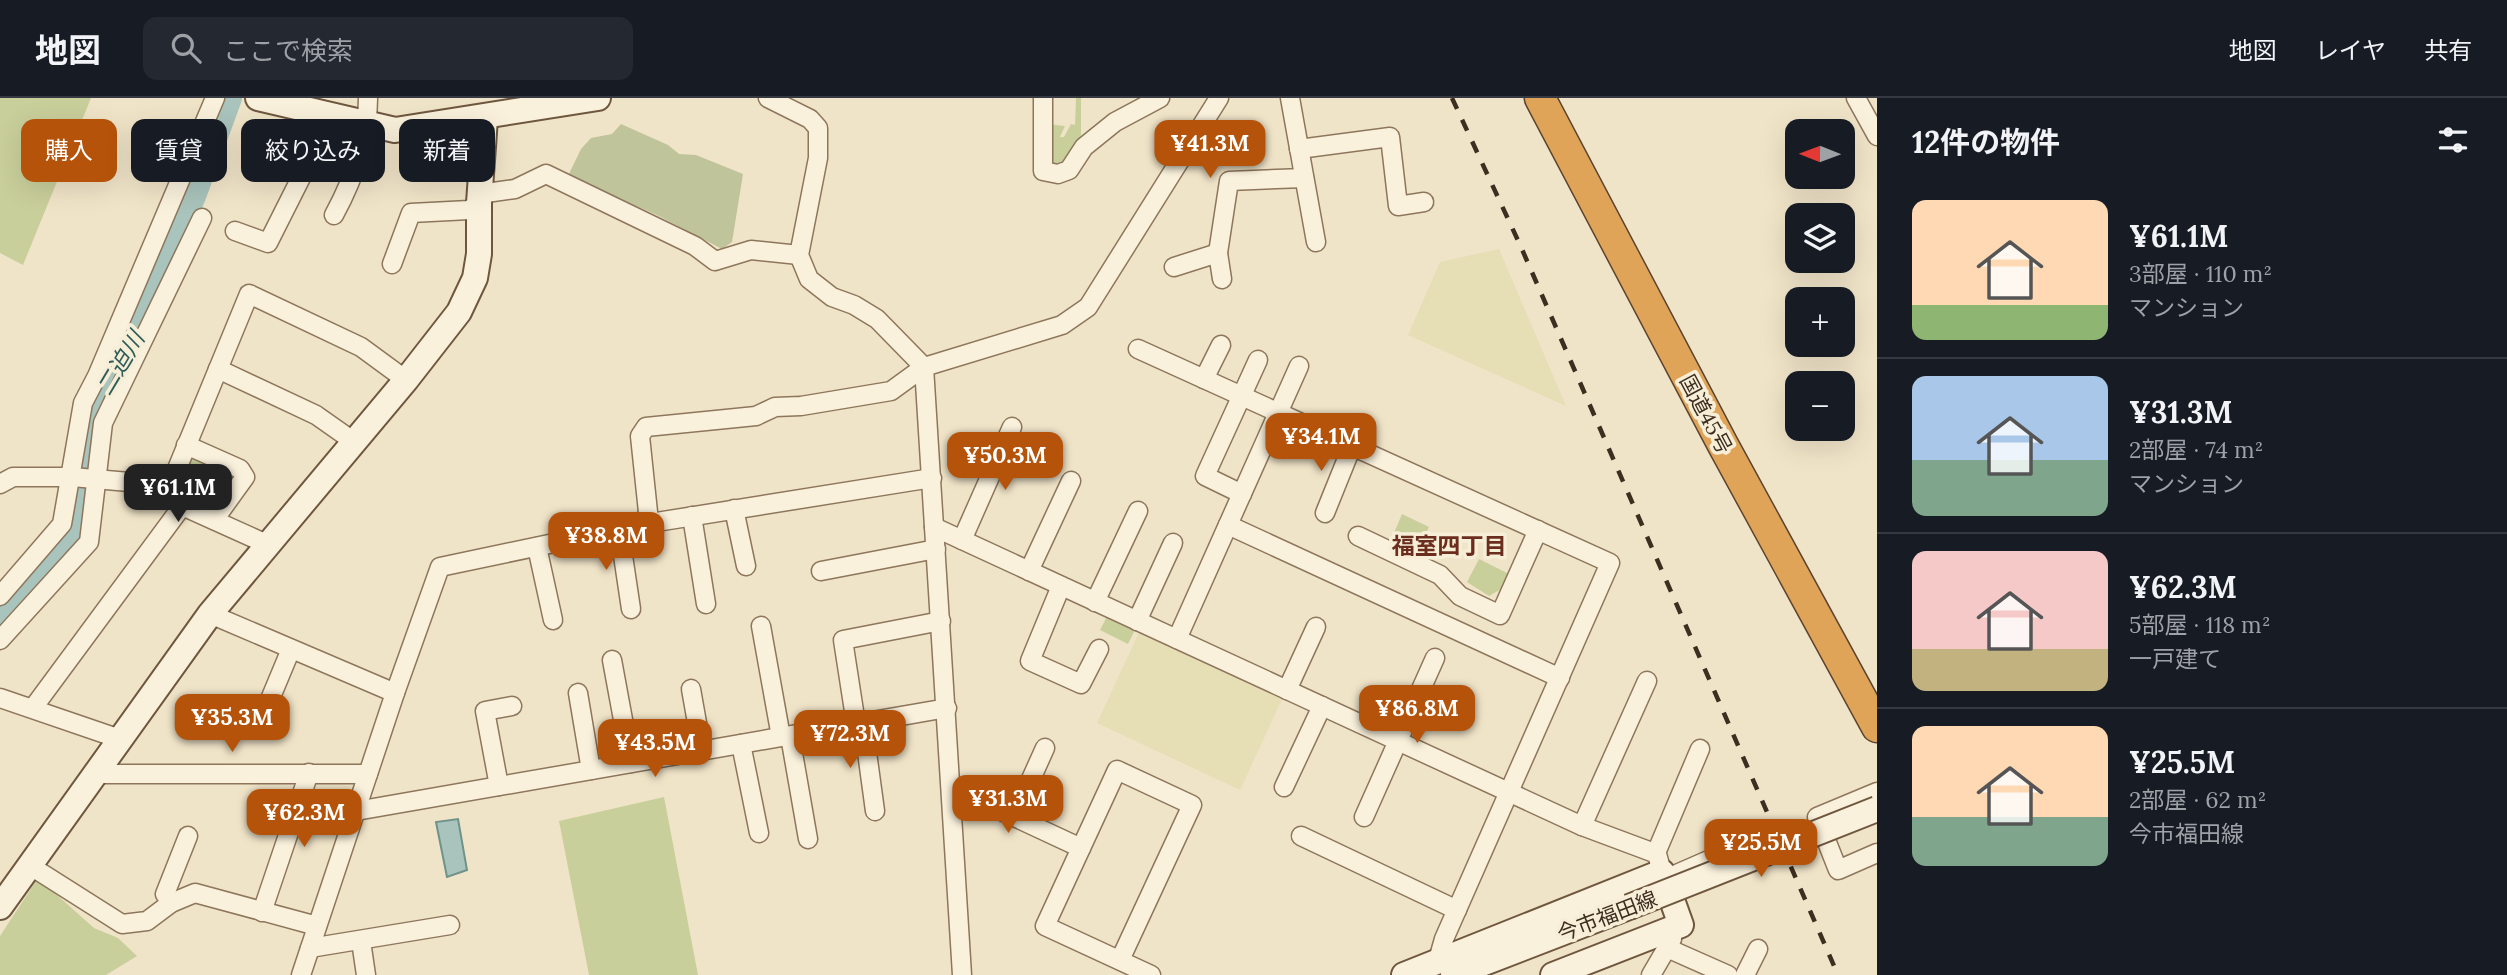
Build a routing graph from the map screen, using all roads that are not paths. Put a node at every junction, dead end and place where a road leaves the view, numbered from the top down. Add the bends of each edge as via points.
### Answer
1 (215, 98) edge
2 (258, 98) edge
3 (368, 98) edge
4 (598, 98) edge
5 (768, 98) edge
6 (1043, 98) edge
7 (1160, 98) edge
8 (1219, 98) edge
9 (1290, 98) edge
10 (1540, 98) edge
11 (1558, 98) edge
12 (1856, 98) edge
13 (520, 104) edge
14 (331, 118) junction
15 (485, 118) junction
16 (336, 119) edge
17 (368, 119) edge
18 (385, 128) edge
19 (1877, 136) edge
20 (1299, 149) junction
21 (1304, 178) junction
22 (346, 182) edge
23 (479, 198) junction
24 (1424, 202) dead end
25 (334, 215) dead end
26 (202, 218) dead end
27 (235, 231) dead end
28 (1316, 242) dead end
29 (1218, 253) junction
30 (799, 255) junction
31 (392, 264) dead end
32 (1174, 267) dead end
33 (1222, 279) dead end
34 (1221, 345) dead end
35 (1138, 349) dead end
36 (1258, 360) dead end
37 (1299, 366) dead end
38 (924, 367) junction
39 (218, 369) junction
40 (1204, 379) junction
41 (407, 380) junction
42 (1241, 396) junction
43 (1278, 413) junction
44 (1012, 427) dead end
45 (353, 441) junction
46 (186, 445) junction
47 (1352, 446) junction
48 (72, 477) junction
49 (4, 478) edge
50 (932, 478) junction
51 (95, 479) junction
52 (1071, 481) dead end
53 (1242, 494) junction
54 (164, 498) junction
55 (183, 505) junction
56 (734, 509) junction
57 (1138, 511) dead end
58 (1325, 513) dead end
59 (692, 516) junction
60 (214, 520) junction
61 (644, 524) junction
62 (1228, 526) junction
63 (934, 527) junction
64 (619, 529) junction
65 (1538, 530) junction
66 (1358, 536) dead end
67 (962, 540) junction
68 (1173, 543) dead end
69 (269, 545) junction
70 (537, 547) junction
71 (936, 549) junction
72 (746, 566) dead end
73 (821, 571) dead end
74 (1029, 571) junction
75 (1061, 586) junction
76 (0, 596) edge
77 (1095, 601) junction
78 (706, 604) dead end
79 (631, 610) dead end
80 (210, 614) junction
81 (553, 620) dead end
82 (941, 621) junction
83 (1137, 621) junction
84 (761, 626) dead end
85 (1316, 627) dead end
86 (0, 639) edge
87 (1177, 639) junction
88 (291, 649) junction
89 (1099, 649) dead end
90 (1435, 658) dead end
91 (612, 660) dead end
92 (1560, 678) junction
93 (1647, 681) dead end
94 (691, 689) dead end
95 (1287, 690) junction
96 (1877, 691) edge
97 (395, 693) junction
98 (578, 693) dead end
99 (0, 698) edge
100 (512, 706) dead end
101 (1322, 706) junction
102 (33, 708) junction
103 (947, 708) junction
104 (267, 709) dead end
105 (860, 724) junction
106 (1877, 727) edge
107 (785, 736) junction
108 (120, 739) junction
109 (1398, 741) junction
110 (741, 744) junction
111 (1045, 748) dead end
112 (1700, 749) dead end
113 (702, 751) junction
114 (631, 763) junction
115 (591, 770) junction
116 (309, 773) junction
117 (95, 774) junction
118 (368, 774) junction
119 (499, 786) junction
120 (1284, 787) dead end
121 (952, 788) junction
122 (1509, 792) junction
123 (1877, 792) edge
124 (1877, 808) edge
125 (356, 811) junction
126 (875, 811) dead end
127 (1014, 817) junction
128 (1364, 817) dead end
129 (1582, 826) junction
130 (1877, 827) edge
131 (759, 834) dead end
132 (188, 836) dead end
133 (1301, 836) dead end
134 (808, 839) dead end
135 (1752, 841) dead end
136 (1082, 848) junction
137 (1877, 853) edge
138 (29, 865) junction
139 (1661, 868) junction
140 (171, 903) junction
141 (0, 907) edge
142 (1457, 910) junction
143 (262, 912) junction
144 (1631, 914) junction
145 (450, 925) dead end
146 (1681, 925) junction
147 (317, 926) junction
148 (361, 941) junction
149 (310, 948) junction
150 (1667, 948) junction
151 (1758, 949) dead end
152 (1120, 960) junction
153 (1446, 967) edge
154 (301, 975) edge
155 (366, 975) edge
156 (962, 975) edge
157 (1151, 975) edge
158 (1404, 975) edge
159 (1496, 975) edge
160 (1553, 975) edge
161 (1651, 975) edge
162 (1728, 975) edge
163 (1745, 975) edge

1 - 48 street via 83,403
2 - 14 street
3 - 17 street
4 - 13 street
5 - 30 street via 810,119 818,128 820,139
6 - 7 street via 1042,170 1058,174 1069,170 1084,147 1115,122
8 - 38 street via 1088,307 1062,325
9 - 20 street
10 - 106 highway, 国道45号
11 - 96 highway, 国道45号
12 - 19 street
13 - 15 street
14 - 16 street
14 - 27 street via 268,243
15 - 18 street
15 - 23 street
20 - 21 street
20 - 24 street via 1390,137 1398,206
21 - 28 street
21 - 29 street via 1229,181
22 - 25 street
23 - 30 street via 515,189 546,174 695,246 715,261 751,250
23 - 31 street via 469,211 411,213
23 - 41 street via 475,278 448,329
26 - 51 street via 103,423
29 - 32 street
29 - 33 street
30 - 38 street via 809,279 832,297 877,319
34 - 40 street
35 - 40 street
36 - 42 street
37 - 43 street
38 - 50 street
38 - 61 street via 891,391 775,407 756,415 646,427 640,436 648,512
39 - 41 street via 248,295 360,347
39 - 45 street via 316,415
39 - 46 street
40 - 42 street
41 - 45 street
42 - 43 street
42 - 53 street via 1205,476
43 - 47 street
43 - 53 street
44 - 67 street
45 - 69 street
46 - 54 street
46 - 60 street via 240,469 245,477
47 - 58 street
47 - 65 street
48 - 49 street
48 - 51 street
48 - 76 street via 62,524
50 - 56 street
50 - 63 street
51 - 54 street via 129,482
51 - 86 street via 89,542
52 - 74 street
53 - 62 street
54 - 55 street
55 - 60 street
55 - 102 street
56 - 59 street
56 - 72 street
57 - 77 street
59 - 61 street
59 - 78 street
60 - 69 street
61 - 64 street
62 - 87 street
62 - 92 street
63 - 67 street
63 - 71 street
64 - 70 street
64 - 79 street
65 - 66 street via 1500,615 1460,596 1440,575
65 - 92 street via 1610,563
67 - 74 street
68 - 83 street
69 - 80 street
70 - 81 street
70 - 97 street via 440,568
71 - 73 street
71 - 82 street
74 - 75 street
75 - 77 street
75 - 89 street via 1030,661 1081,684
77 - 83 street
80 - 88 street
80 - 108 street
82 - 103 street
82 - 105 street via 843,640
83 - 87 street
84 - 107 street
85 - 95 street
87 - 95 street
88 - 97 street
88 - 104 street
90 - 109 street
91 - 114 street
92 - 122 street
93 - 129 street
94 - 113 street
95 - 101 street
97 - 118 street
98 - 115 street
99 - 102 street
100 - 119 street via 485,711
101 - 109 street
101 - 120 street
102 - 108 street
103 - 105 street
103 - 121 street
105 - 107 street
105 - 126 street
107 - 110 street
107 - 134 street
108 - 117 street
109 - 122 street
109 - 128 street
110 - 113 street
110 - 131 street
111 - 127 street
112 - 139 street
113 - 114 street
114 - 115 street
115 - 119 street
116 - 117 street
116 - 118 street
116 - 143 street
117 - 138 street
118 - 125 street
119 - 125 street
121 - 127 street
121 - 156 street
122 - 129 street
122 - 142 street
123 - 137 street via 1817,817 1838,870
124 - 144 street, 今市福田線, bridge
125 - 147 street
127 - 136 street
129 - 139 street
130 - 144 street, 今市福田線
132 - 140 street via 165,894
133 - 142 street
135 - 139 street
136 - 152 street via 1045,926
136 - 152 street via 1117,770 1192,805
138 - 140 street via 122,924 147,921
138 - 141 street
139 - 146 street
139 - 153 street
140 - 143 street via 195,893
142 - 153 street
143 - 147 street
144 - 153 street, 今市福田線
144 - 159 street, 今市福田線
145 - 148 street
146 - 150 street
146 - 160 street
147 - 149 street
148 - 149 street
148 - 155 street
149 - 154 street
150 - 161 street
150 - 162 street
151 - 163 street
152 - 157 street
153 - 158 street

